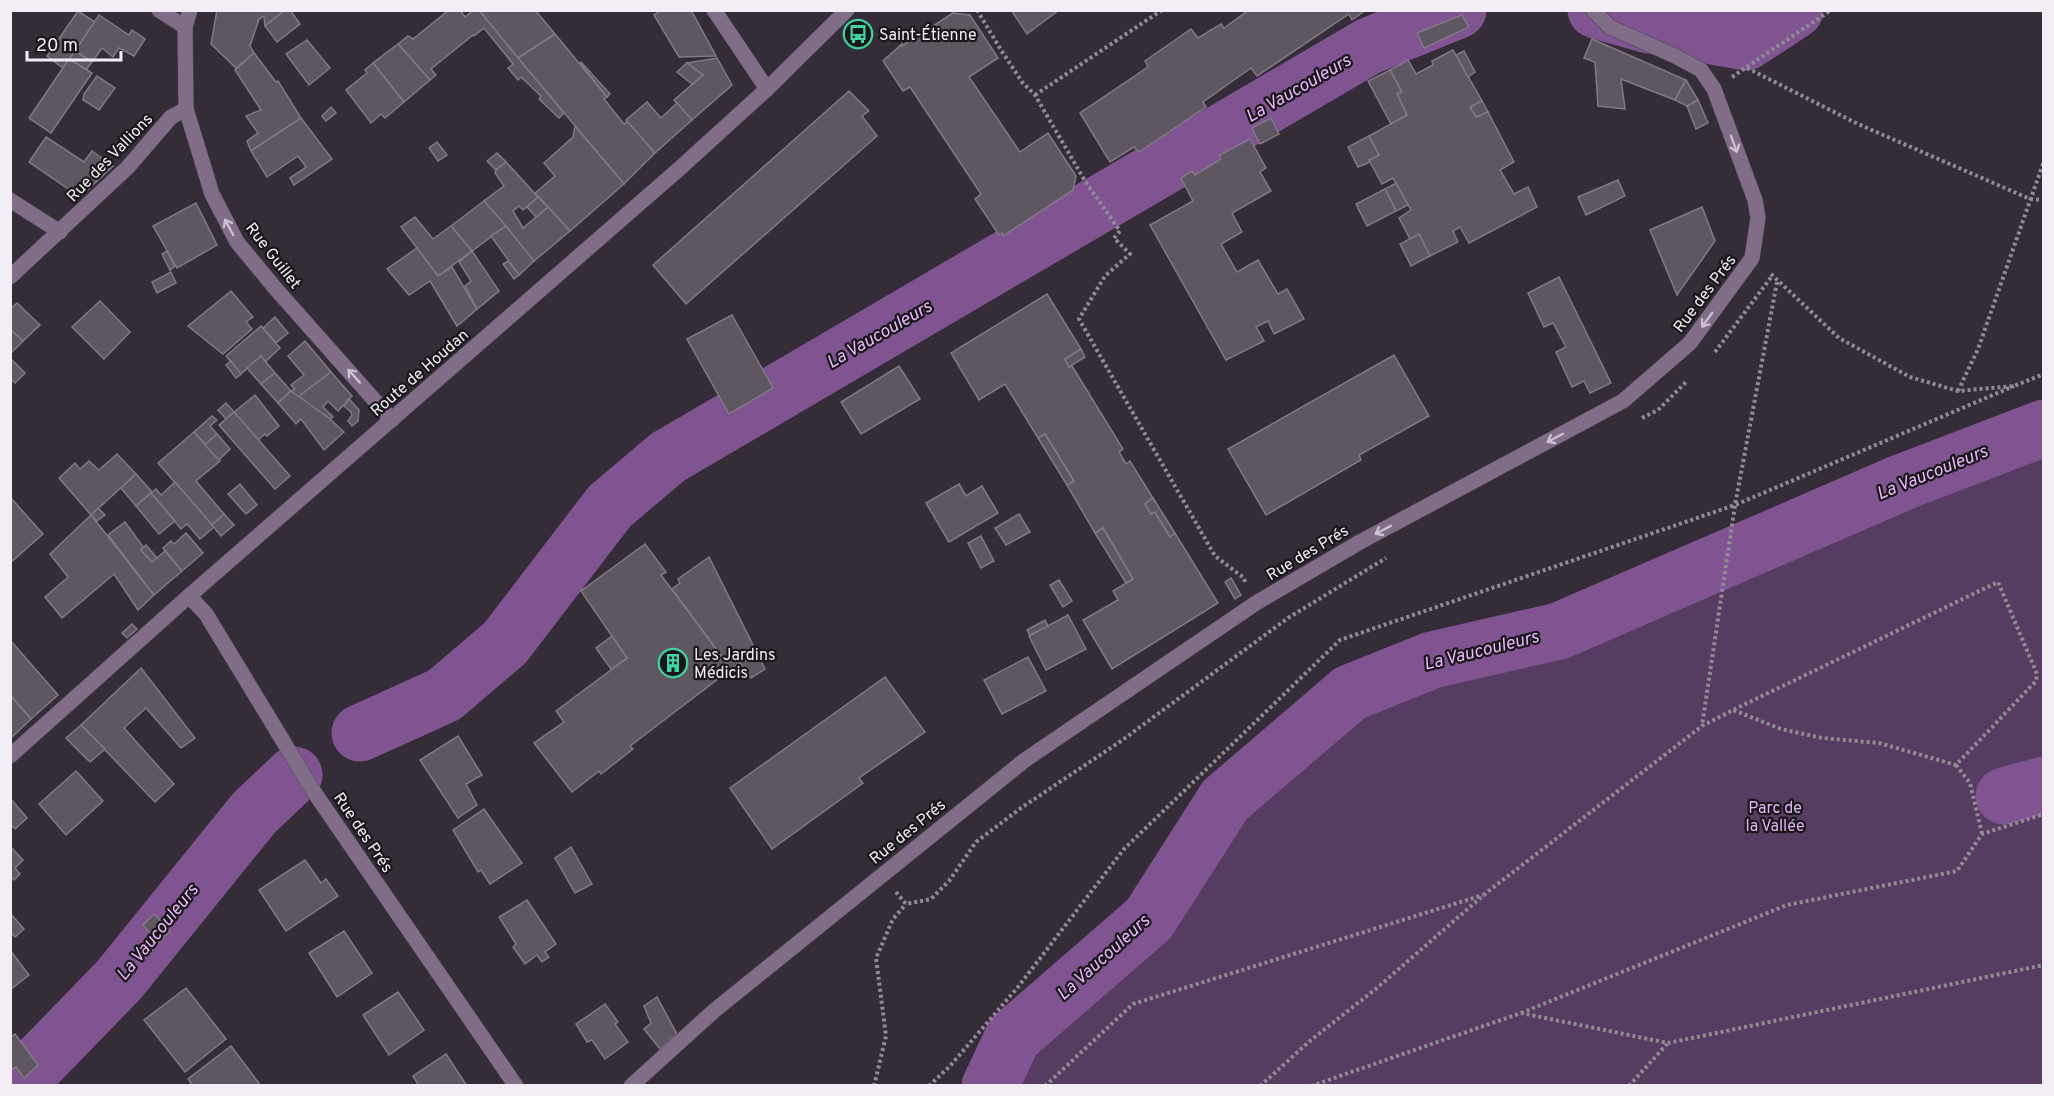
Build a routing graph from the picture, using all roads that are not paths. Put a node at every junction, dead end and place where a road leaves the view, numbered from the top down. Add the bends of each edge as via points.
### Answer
1 (159, 10) edge
2 (190, 10) edge
3 (714, 10) edge
4 (847, 10) edge
5 (1593, 10) edge
6 (185, 27) junction
7 (767, 89) junction
8 (186, 109) junction
9 (10, 200) edge
10 (60, 232) junction
11 (10, 277) edge
12 (392, 420) junction
13 (189, 596) junction
14 (10, 756) edge
15 (516, 1086) edge
16 (631, 1086) edge

1 - 6 street
2 - 6 street, Rue Guillet
3 - 7 street
4 - 7 street, Route de Houdan
5 -> 16 street, Rue des Prés via 1611,27 1701,70 1714,89 1755,200 1758,218 1752,258 1690,343 1623,401 1360,542 1256,603 1025,760 715,1010
6 - 8 street, Rue Guillet
7 - 12 street, Route de Houdan
8 - 10 street, Rue des Vallions via 171,117 128,167
12 -> 8 street, Rue Guillet via 237,242 212,194
9 - 10 street
10 - 11 street, Rue des Vallions
12 - 13 street, Route de Houdan
13 - 14 street, Route de Houdan
13 - 15 street, Rue des Prés via 206,614 314,792

